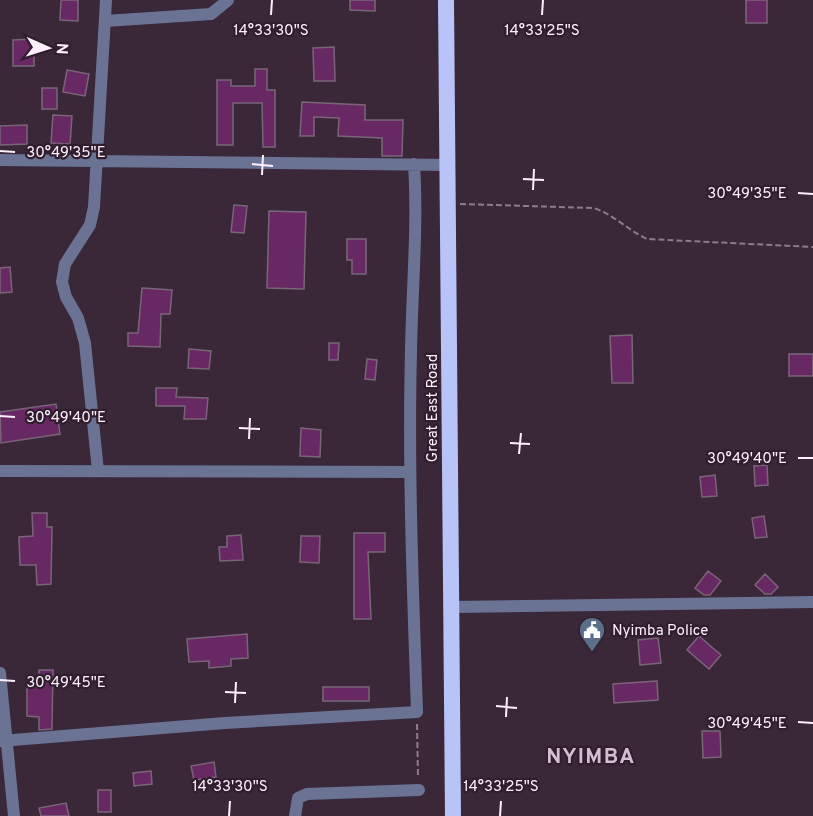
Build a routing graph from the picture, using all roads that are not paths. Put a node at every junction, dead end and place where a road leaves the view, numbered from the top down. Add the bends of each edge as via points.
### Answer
1 (106, 0) edge
2 (228, 0) edge
3 (446, 0) edge
4 (105, 21) junction
5 (0, 160) edge
6 (96, 161) junction
7 (414, 164) junction
8 (449, 165) junction
9 (0, 471) edge
10 (98, 471) junction
11 (410, 472) junction
12 (813, 602) edge
13 (452, 607) junction
14 (0, 673) edge
15 (3, 740) edge
16 (419, 790) road end
17 (14, 816) edge
18 (295, 816) edge
19 (453, 816) edge

1 - 4 street
2 - 4 street via 211,14
3 - 8 highway, Great East Road
4 - 6 street
5 - 6 street
6 - 7 street
6 - 10 street via 90,225 65,264 62,282 85,343
7 - 8 street
7 - 11 street via 417,220
8 - 13 highway, Great East Road
9 - 10 street
10 - 11 street
11 - 15 street via 417,712
12 - 13 street
13 - 19 highway, Great East Road
14 - 15 street
15 - 17 street
16 - 18 street via 307,794 298,798

